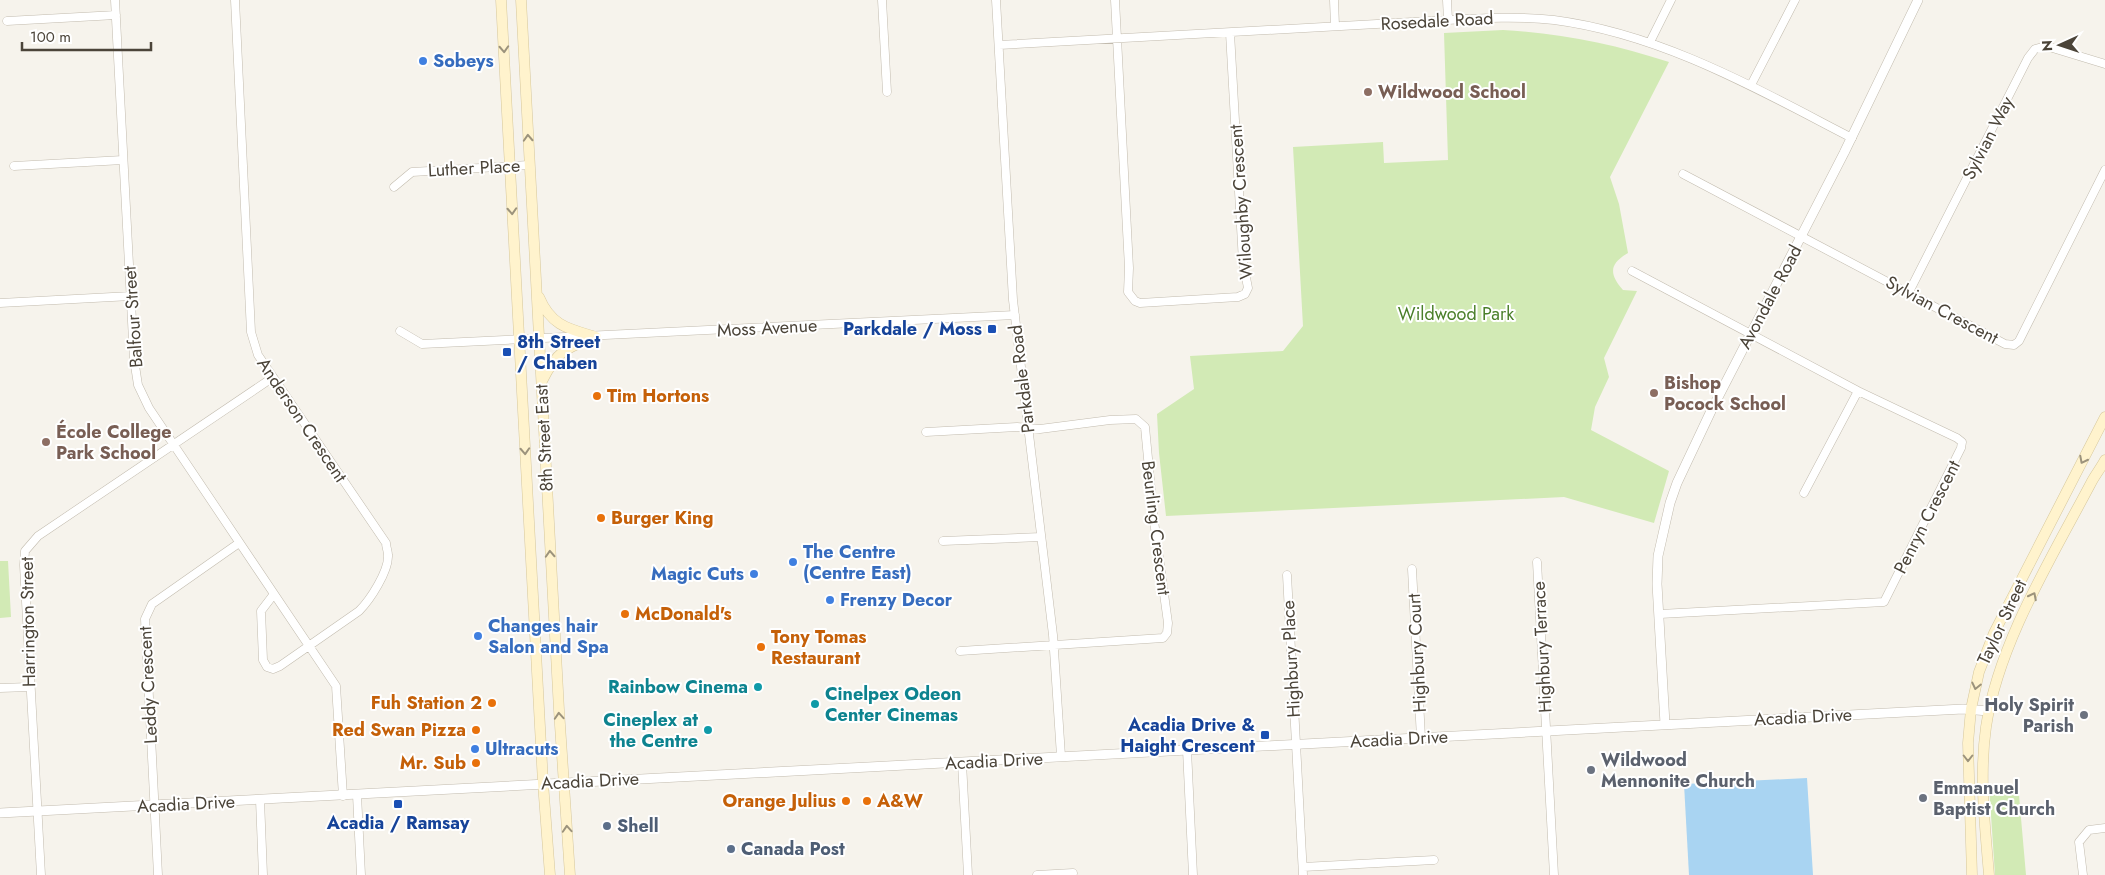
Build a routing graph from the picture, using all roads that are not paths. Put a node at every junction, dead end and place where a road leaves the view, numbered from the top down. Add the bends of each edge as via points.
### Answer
1 (115, 0) edge
2 (235, 0) edge
3 (501, 0) edge
4 (521, 0) edge
5 (882, 0) edge
6 (996, 0) edge
7 (1115, 0) edge
8 (1334, 0) edge
9 (1447, 0) edge
10 (1671, 0) edge
11 (1795, 0) edge
12 (1918, 0) edge
13 (116, 15) junction
14 (1448, 20) junction
15 (7, 21) dead end
16 (1335, 26) junction
17 (1230, 33) junction
18 (1117, 39) junction
19 (1650, 42) junction
20 (999, 45) junction
21 (2105, 64) edge
22 (1751, 85) junction
23 (887, 92) dead end
24 (1852, 138) junction
25 (123, 160) junction
26 (14, 166) dead end
27 (509, 166) junction
28 (529, 166) junction
29 (2105, 170) edge
30 (1683, 174) dead end
31 (394, 188) dead end
32 (1801, 237) junction
33 (1632, 271) dead end
34 (537, 292) junction
35 (1910, 292) junction
36 (131, 296) junction
37 (0, 303) edge
38 (1015, 314) junction
39 (400, 331) dead end
40 (1750, 333) junction
41 (596, 337) junction
42 (539, 339) junction
43 (519, 340) junction
44 (272, 378) junction
45 (542, 382) junction
46 (1858, 391) junction
47 (2105, 417) edge
48 (1029, 428) junction
49 (926, 432) dead end
50 (175, 445) junction
51 (2104, 462) edge
52 (1804, 493) dead end
53 (1041, 537) junction
54 (943, 541) dead end
55 (239, 543) junction
56 (1537, 562) dead end
57 (1412, 569) dead end
58 (1287, 575) dead end
59 (274, 594) junction
60 (1660, 614) junction
61 (309, 645) junction
62 (1054, 645) junction
63 (960, 651) dead end
64 (30, 687) junction
65 (0, 688) edge
66 (1971, 710) junction
67 (1989, 711) junction
68 (1665, 724) junction
69 (1546, 732) junction
70 (1421, 738) junction
71 (1296, 744) junction
72 (1187, 750) junction
73 (1061, 756) junction
74 (962, 763) junction
75 (564, 782) junction
76 (543, 783) junction
77 (357, 795) junction
78 (343, 796) junction
79 (260, 800) junction
80 (154, 805) junction
81 (38, 811) junction
82 (0, 813) edge
83 (2105, 828) edge
84 (1434, 860) dead end
85 (1303, 871) edge
86 (1073, 873) dead end
87 (42, 875) edge
88 (158, 875) edge
89 (263, 875) edge
90 (362, 875) edge
91 (550, 875) edge
92 (570, 875) edge
93 (968, 875) edge
94 (1037, 875) edge
95 (1193, 875) edge
96 (1554, 875) edge
97 (1972, 875) edge
98 (1989, 875) edge
99 (2083, 875) edge

1 - 13 street, Balfour Street
2 - 44 street, Anderson Crescent via 251,332 258,355
3 -> 27 main road, 8th Street East
28 -> 4 main road, 8th Street East
5 - 23 street
6 - 20 street, Parkdale Road
7 - 18 street, Wiloughby Crescent
8 - 16 street
9 - 14 street
10 - 19 street
11 - 22 street
12 - 24 street, Avondale Road
13 - 15 street
13 - 25 street, Balfour Street
14 - 16 street, Rosedale Road
14 - 19 street, Rosedale Road via 1509,17 1554,20
16 - 17 street, Rosedale Road
17 - 18 street, Rosedale Road
17 - 18 street, Wiloughby Crescent via 1243,262 1248,288 1238,298 1140,303 1128,292
18 - 20 street, Rosedale Road
19 - 22 street, Rosedale Road
20 - 38 street, Parkdale Road
21 - 35 street, Sylvian Way via 2046,46 2035,50 2028,58
22 - 24 street, Rosedale Road
24 - 32 street, Avondale Road
25 - 26 street
25 - 36 street, Balfour Street
27 - 28 street, Luther Place
27 - 31 street, Luther Place via 412,172
27 -> 43 main road, 8th Street East
28 - 34 main road, 8th Street East
29 - 35 street, Sylvian Crescent via 2019,341 2014,345 2005,344
30 - 32 street, Sylvian Crescent
32 - 35 street, Sylvian Crescent
32 - 40 street, Avondale Road
33 - 40 street, Penryn Crescent
34 - 41 main road via 543,308 555,322
34 - 42 main road, 8th Street East
36 - 37 street
36 - 50 street, Balfour Street via 138,385 149,408
38 - 41 street, Moss Avenue
38 - 48 street, Parkdale Road
39 - 43 street, Moss Avenue via 422,344
40 - 46 street, Penryn Crescent
40 - 60 street, Avondale Road via 1684,467 1666,513 1658,556
41 - 42 street, Moss Avenue
41 - 45 main road via 560,353
42 - 43 street, Moss Avenue
42 - 45 main road, 8th Street East
43 -> 76 main road, 8th Street East
44 - 50 street, Harrington Street
44 - 61 street, Anderson Crescent via 386,543 388,556 385,570 367,603
75 -> 45 main road, 8th Street East
46 - 52 street
46 - 60 street, Penryn Crescent via 1962,442 1884,602
47 -> 66 main road, Taylor Street via 1994,633 1979,672
48 - 49 street
48 - 53 street, Parkdale Road
48 - 62 street, Beurling Crescent via 1136,419 1145,427 1168,623 1164,638
50 - 55 street, Balfour Street
50 - 64 street, Harrington Street via 38,536 25,551
67 -> 51 main road, Taylor Street via 2011,639
53 - 54 street
53 - 62 street, Parkdale Road
55 - 59 street, Balfour Street
55 - 80 street, Leddy Crescent via 152,604 144,620
56 - 69 street, Highbury Terrace
57 - 70 street, Highbury Court
58 - 71 street, Highbury Place
59 - 61 street, Balfour Street
59 - 61 street via 261,611 264,664 273,669
60 - 68 street, Avondale Road
61 - 78 street, Balfour Street via 336,686
62 - 63 street
62 - 73 street, Parkdale Road
64 - 65 street
64 - 81 street, Harrington Street
66 - 67 street, Acadia Drive
66 - 68 street, Acadia Drive
66 -> 97 main road, Taylor Street via 1968,763
67 - 98 main road, Taylor Street via 1982,772
68 - 69 street, Acadia Drive
69 - 70 street, Acadia Drive
69 - 96 street, Highbury Terrace
70 - 71 street, Acadia Drive
71 - 72 street, Acadia Drive
71 - 85 street, Highbury Place
72 - 73 street, Acadia Drive
72 - 95 street
73 - 74 street, Acadia Drive
74 - 75 street, Acadia Drive
74 - 93 street
75 - 76 street, Acadia Drive
92 -> 75 main road, 8th Street East
76 - 77 street, Acadia Drive
76 - 91 main road, 8th Street East
77 - 78 street, Acadia Drive
77 - 90 street
78 - 79 street, Acadia Drive
79 - 80 street, Acadia Drive
79 - 89 street
80 - 81 street, Acadia Drive
80 - 88 street, Leddy Crescent
81 - 82 street, Acadia Drive
81 - 87 street, Harrington Street
83 - 99 street via 2088,830 2079,842
84 - 85 street
86 - 94 street

